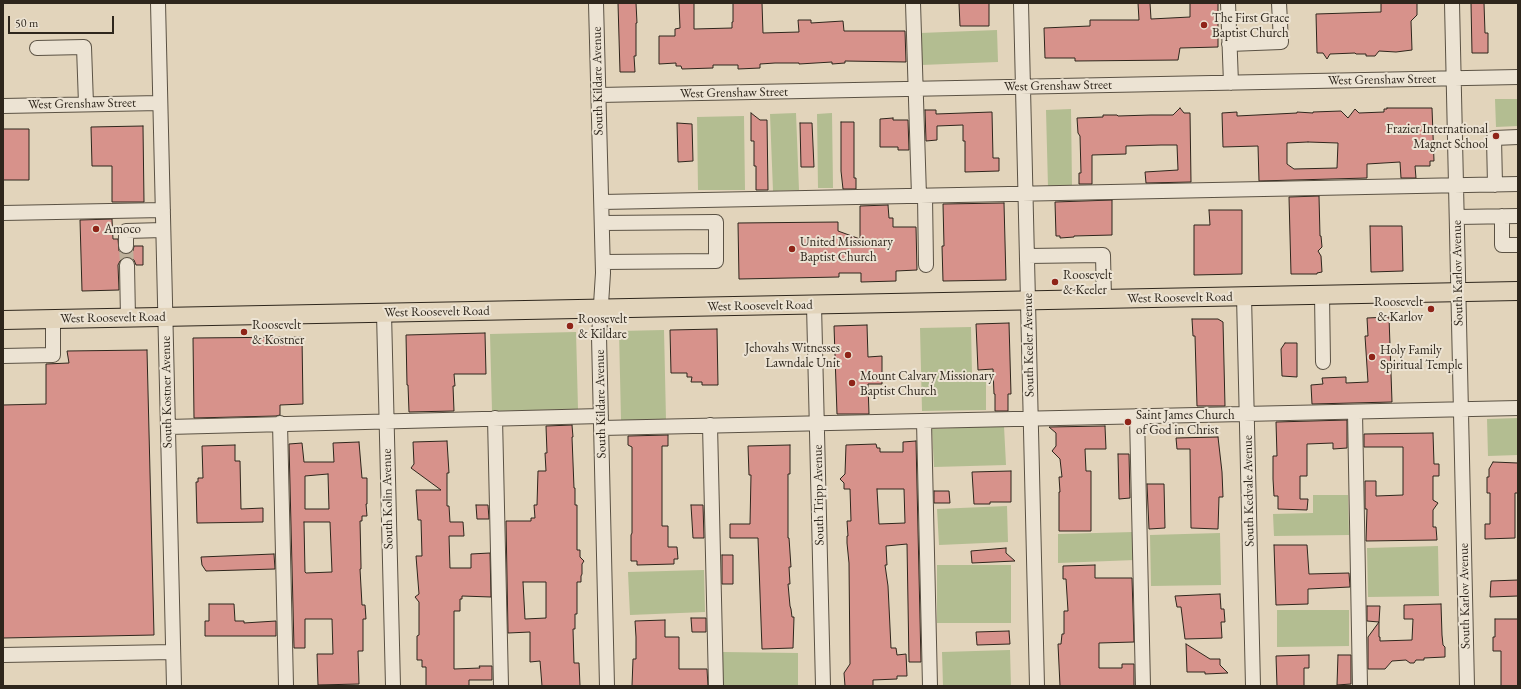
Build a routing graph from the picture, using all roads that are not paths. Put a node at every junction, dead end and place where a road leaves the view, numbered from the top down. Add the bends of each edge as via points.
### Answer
1 (158, 3) edge
2 (596, 3) edge
3 (914, 3) edge
4 (1021, 3) edge
5 (1228, 3) edge
6 (1279, 3) edge
7 (1452, 3) edge
8 (1229, 44) junction
9 (37, 48) dead end
10 (1518, 77) edge
11 (1454, 78) junction
12 (1231, 83) junction
13 (1023, 87) junction
14 (916, 89) junction
15 (599, 95) junction
16 (160, 102) junction
17 (86, 104) junction
18 (3, 106) edge
19 (1518, 137) edge
20 (1518, 184) edge
21 (1456, 185) junction
22 (1495, 185) junction
23 (1026, 194) junction
24 (922, 196) junction
25 (602, 202) junction
26 (126, 210) junction
27 (163, 210) junction
28 (3, 213) edge
29 (1502, 216) junction
30 (1518, 216) edge
31 (1457, 217) junction
32 (602, 223) junction
33 (163, 230) junction
34 (126, 231) junction
35 (1518, 245) edge
36 (126, 246) tunnel mouth
37 (1027, 256) junction
38 (603, 262) junction
39 (926, 264) dead end
40 (127, 265) tunnel mouth
41 (1518, 291) edge
42 (1458, 292) junction
43 (1322, 295) junction
44 (1244, 296) junction
45 (1104, 299) junction
46 (1028, 301) junction
47 (814, 305) junction
48 (601, 309) junction
49 (384, 313) junction
50 (165, 317) junction
51 (128, 318) junction
52 (53, 319) junction
53 (3, 320) edge
54 (3, 356) edge
55 (1324, 362) dead end
56 (1518, 408) edge
57 (1461, 409) junction
58 (1355, 412) junction
59 (1247, 414) junction
60 (1137, 416) junction
61 (495, 418) junction
62 (1031, 419) junction
63 (386, 421) junction
64 (924, 421) junction
65 (601, 422) junction
66 (817, 423) junction
67 (280, 424) junction
68 (710, 425) junction
69 (168, 427) junction
70 (174, 652) junction
71 (3, 655) edge
72 (174, 686) edge
73 (286, 686) edge
74 (393, 686) edge
75 (501, 686) edge
76 (607, 686) edge
77 (716, 686) edge
78 (823, 686) edge
79 (930, 686) edge
80 (1037, 686) edge
81 (1143, 686) edge
82 (1253, 686) edge
83 (1360, 686) edge
84 (1467, 686) edge

1 - 16 street, South Kostner Avenue
2 - 15 street, South Kildare Avenue
3 - 14 street
4 - 13 street, South Keeler Avenue
5 - 8 street
6 - 8 street via 1281,42
7 - 11 street, South Karlov Avenue
8 - 12 street
9 - 17 street via 84,47
10 - 11 street, West Grenshaw Street
11 - 12 street, West Grenshaw Street
11 - 21 street, South Karlov Avenue
12 - 13 street, West Grenshaw Street
13 - 14 street, West Grenshaw Street
13 - 23 street, South Keeler Avenue
14 - 15 street, West Grenshaw Street
14 - 24 street
15 - 25 street, South Kildare Avenue
16 - 17 street, West Grenshaw Street
16 - 27 street, South Kostner Avenue
17 - 18 street, West Grenshaw Street
19 - 22 street via 1494,138
20 - 22 street
21 - 22 street
21 - 23 street
21 - 31 street, South Karlov Avenue
23 - 24 street
23 - 37 street, South Keeler Avenue
24 - 25 street
24 - 39 street
25 - 32 street, South Kildare Avenue
26 - 27 street
26 - 28 street
26 - 34 street
27 - 33 street, South Kostner Avenue
29 - 30 street
29 - 31 street
29 - 35 street via 1502,245
31 - 42 street, South Karlov Avenue
32 - 38 street, South Kildare Avenue
32 - 38 street via 716,222 716,261
33 - 34 street
33 - 50 street, South Kostner Avenue
34 - 36 street
37 - 45 street via 1103,255
37 - 46 street, South Keeler Avenue
38 - 48 street, South Kildare Avenue
40 - 51 street
41 - 42 main road, West Roosevelt Road
42 - 43 main road, West Roosevelt Road
42 - 57 street, South Karlov Avenue
43 - 44 main road, West Roosevelt Road
43 - 55 street
44 - 45 main road, West Roosevelt Road
44 - 59 street, South Kedvale Avenue
45 - 46 main road, West Roosevelt Road
46 - 47 main road, West Roosevelt Road
46 - 62 street, South Keeler Avenue
47 - 48 main road, West Roosevelt Road
47 - 66 street, South Tripp Avenue
48 - 49 main road, West Roosevelt Road
48 - 65 street, South Kildare Avenue
49 - 50 main road, West Roosevelt Road
49 - 63 street, South Kolin Avenue
50 - 51 main road, West Roosevelt Road
50 - 69 street, South Kostner Avenue
51 - 52 main road, West Roosevelt Road
52 - 53 main road, West Roosevelt Road
52 - 54 street via 53,355
56 - 57 street
57 - 58 street
57 - 84 street, South Karlov Avenue
58 - 59 street
58 - 83 street
59 - 60 street
59 - 82 street, South Kedvale Avenue
60 - 62 street
60 - 81 street
61 - 63 street
61 - 65 street
61 - 75 street
62 - 64 street
62 - 80 street, South Keeler Avenue
63 - 67 street
63 - 74 street, South Kolin Avenue
64 - 66 street
64 - 79 street
65 - 68 street
65 - 76 street, South Kildare Avenue
66 - 68 street
66 - 78 street, South Tripp Avenue
67 - 69 street
67 - 73 street
68 - 77 street
69 - 70 street, South Kostner Avenue
70 - 71 street
70 - 72 street, South Kostner Avenue

